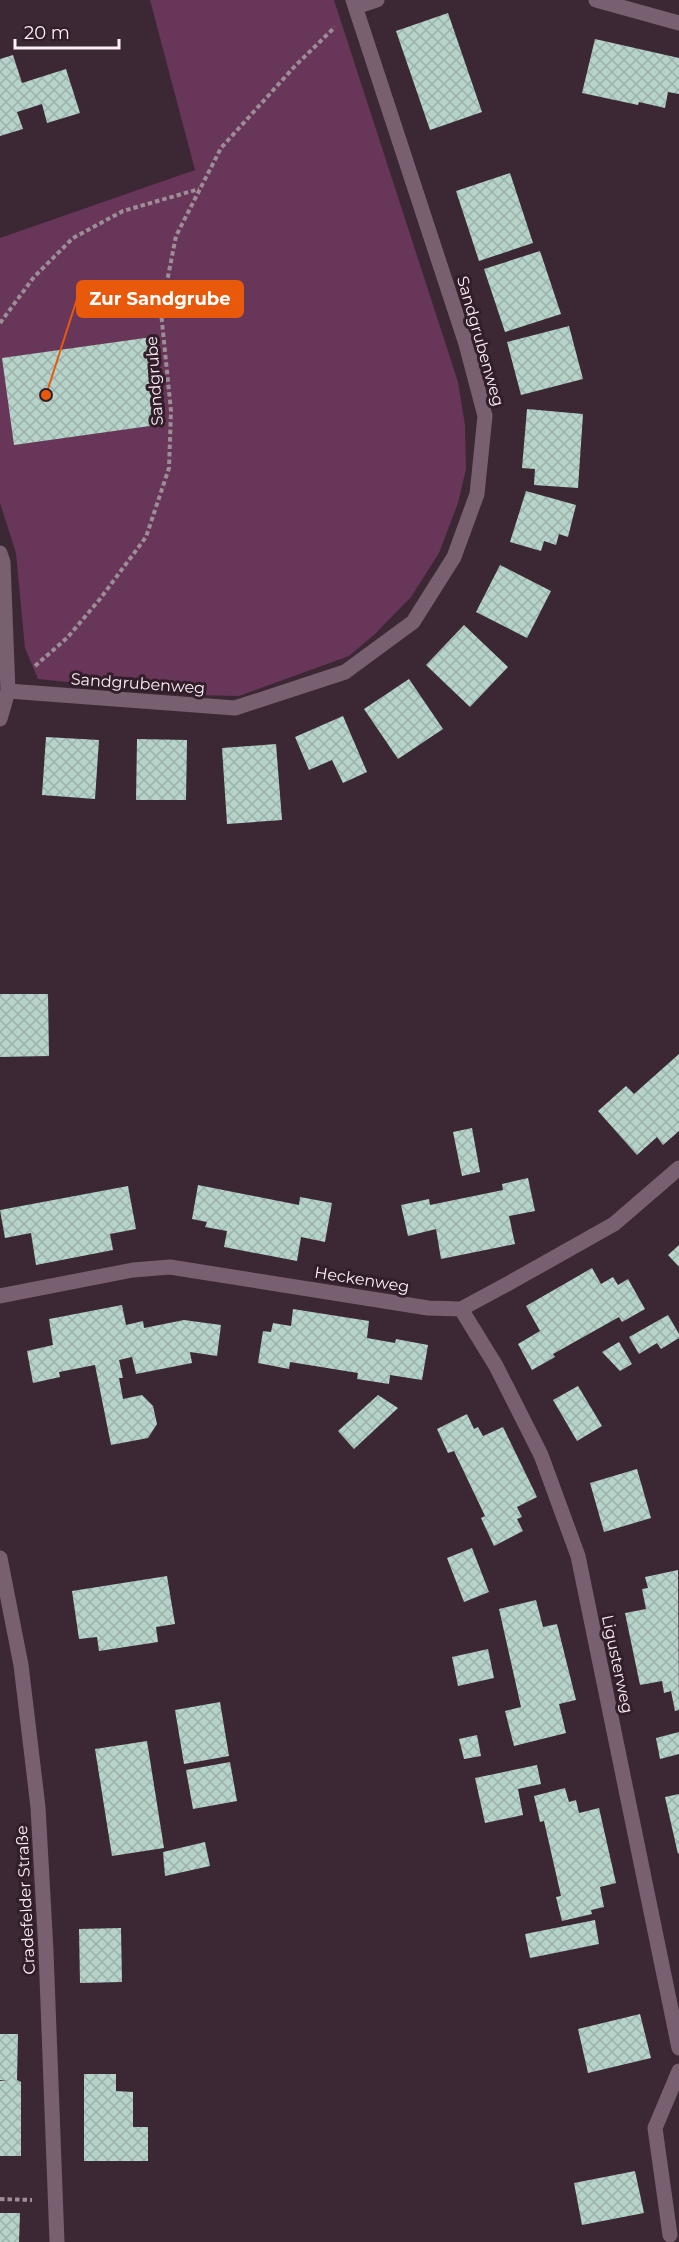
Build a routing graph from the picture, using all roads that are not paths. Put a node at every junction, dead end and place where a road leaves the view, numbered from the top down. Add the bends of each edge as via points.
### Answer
1 (377, 0) edge
2 (596, 0) edge
3 (354, 4) edge
4 (679, 23) edge
5 (0, 553) edge
6 (8, 691) junction
7 (0, 719) edge
8 (679, 1168) edge
9 (0, 1296) edge
10 (460, 1309) junction
11 (0, 1558) edge
12 (679, 2048) edge
13 (679, 2071) edge
14 (670, 2235) dead end
15 (57, 2242) edge

1 - 3 street
2 - 4 street
3 - 6 street, Sandgrubenweg via 466,344 484,416 477,494 454,557 413,622 345,672 235,708
5 - 6 street
6 - 7 street
8 - 10 street via 614,1224
9 - 10 street, Heckenweg via 133,1270 170,1268 428,1308
10 - 12 street, Ligusterweg via 496,1366 541,1455 578,1556
11 - 15 street, Cradefelder Straße via 21,1665 38,1807
13 - 14 street via 655,2128

